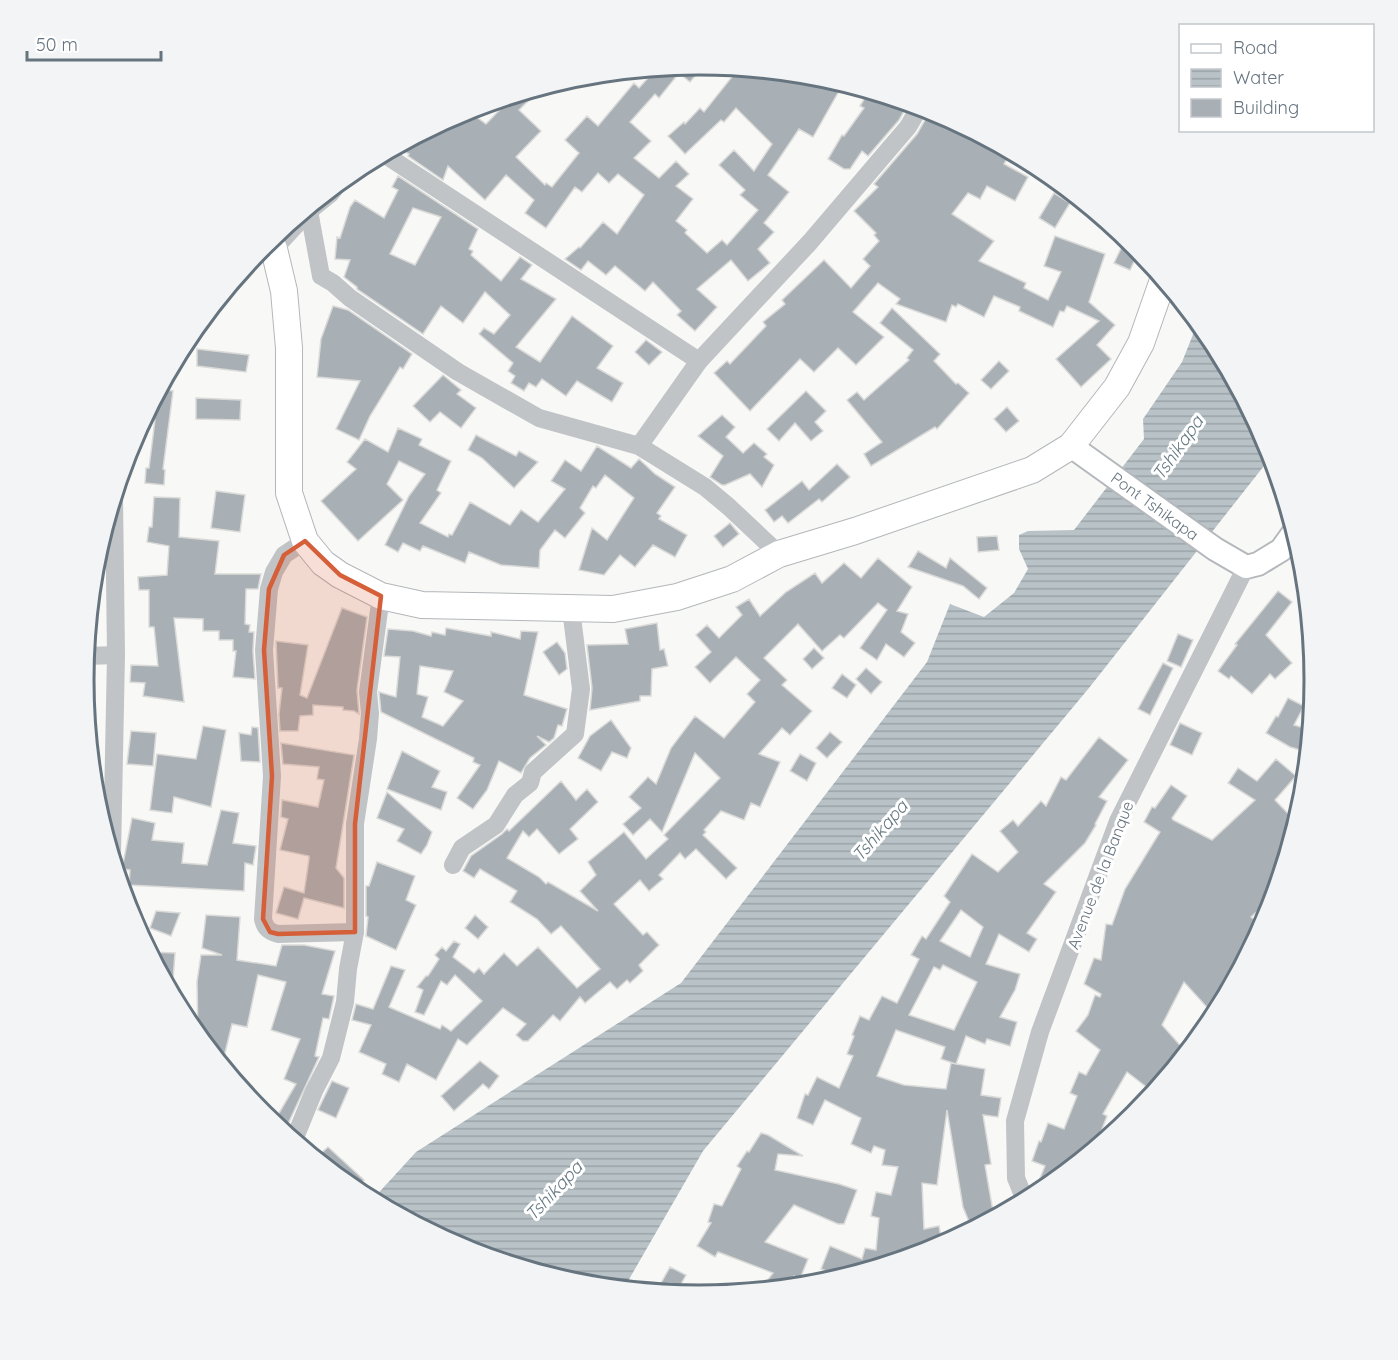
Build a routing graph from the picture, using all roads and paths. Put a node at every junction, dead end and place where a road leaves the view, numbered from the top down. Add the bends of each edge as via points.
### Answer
1 (915, 115) edge
2 (391, 159) edge
3 (310, 217) edge
4 (273, 250) edge
5 (1160, 288) edge
6 (699, 361) junction
7 (639, 446) junction
8 (1071, 446) junction
9 (114, 526) edge
10 (305, 541) junction
11 (1287, 541) edge
12 (779, 554) junction
13 (1246, 567) junction
14 (381, 596) junction
15 (571, 609) junction
16 (116, 655) junction
17 (95, 656) edge
18 (113, 826) edge
19 (453, 865) dead end
20 (355, 932) junction
21 (297, 1132) edge
22 (1022, 1192) edge

1 - 6 street via 810,242
2 - 6 street
3 - 7 street via 321,276 350,298 458,372 539,418
4 - 10 highway via 284,291 289,348 289,493
5 - 8 highway via 1141,343 1118,387
6 - 7 street
7 - 12 street via 705,487
8 - 12 highway via 1032,470
8 - 13 main road, Pont Tshikapa
9 - 16 street
10 - 14 highway via 323,563
10 - 20 street via 284,555 269,589 264,650 272,776 263,919 270,932 278,934
11 - 13 main road via 1281,550
12 - 15 highway via 732,579 677,597 613,609
13 - 22 street, Avenue de la Banque via 1118,821 1040,1032 1015,1121 1016,1178
14 - 15 highway via 422,605
14 - 20 street via 368,692 368,739 355,824
15 - 19 street via 581,689 575,734 533,772 530,783 515,795 496,825 462,848
16 - 17 street
16 - 18 street
20 - 21 street via 345,1002 331,1058

